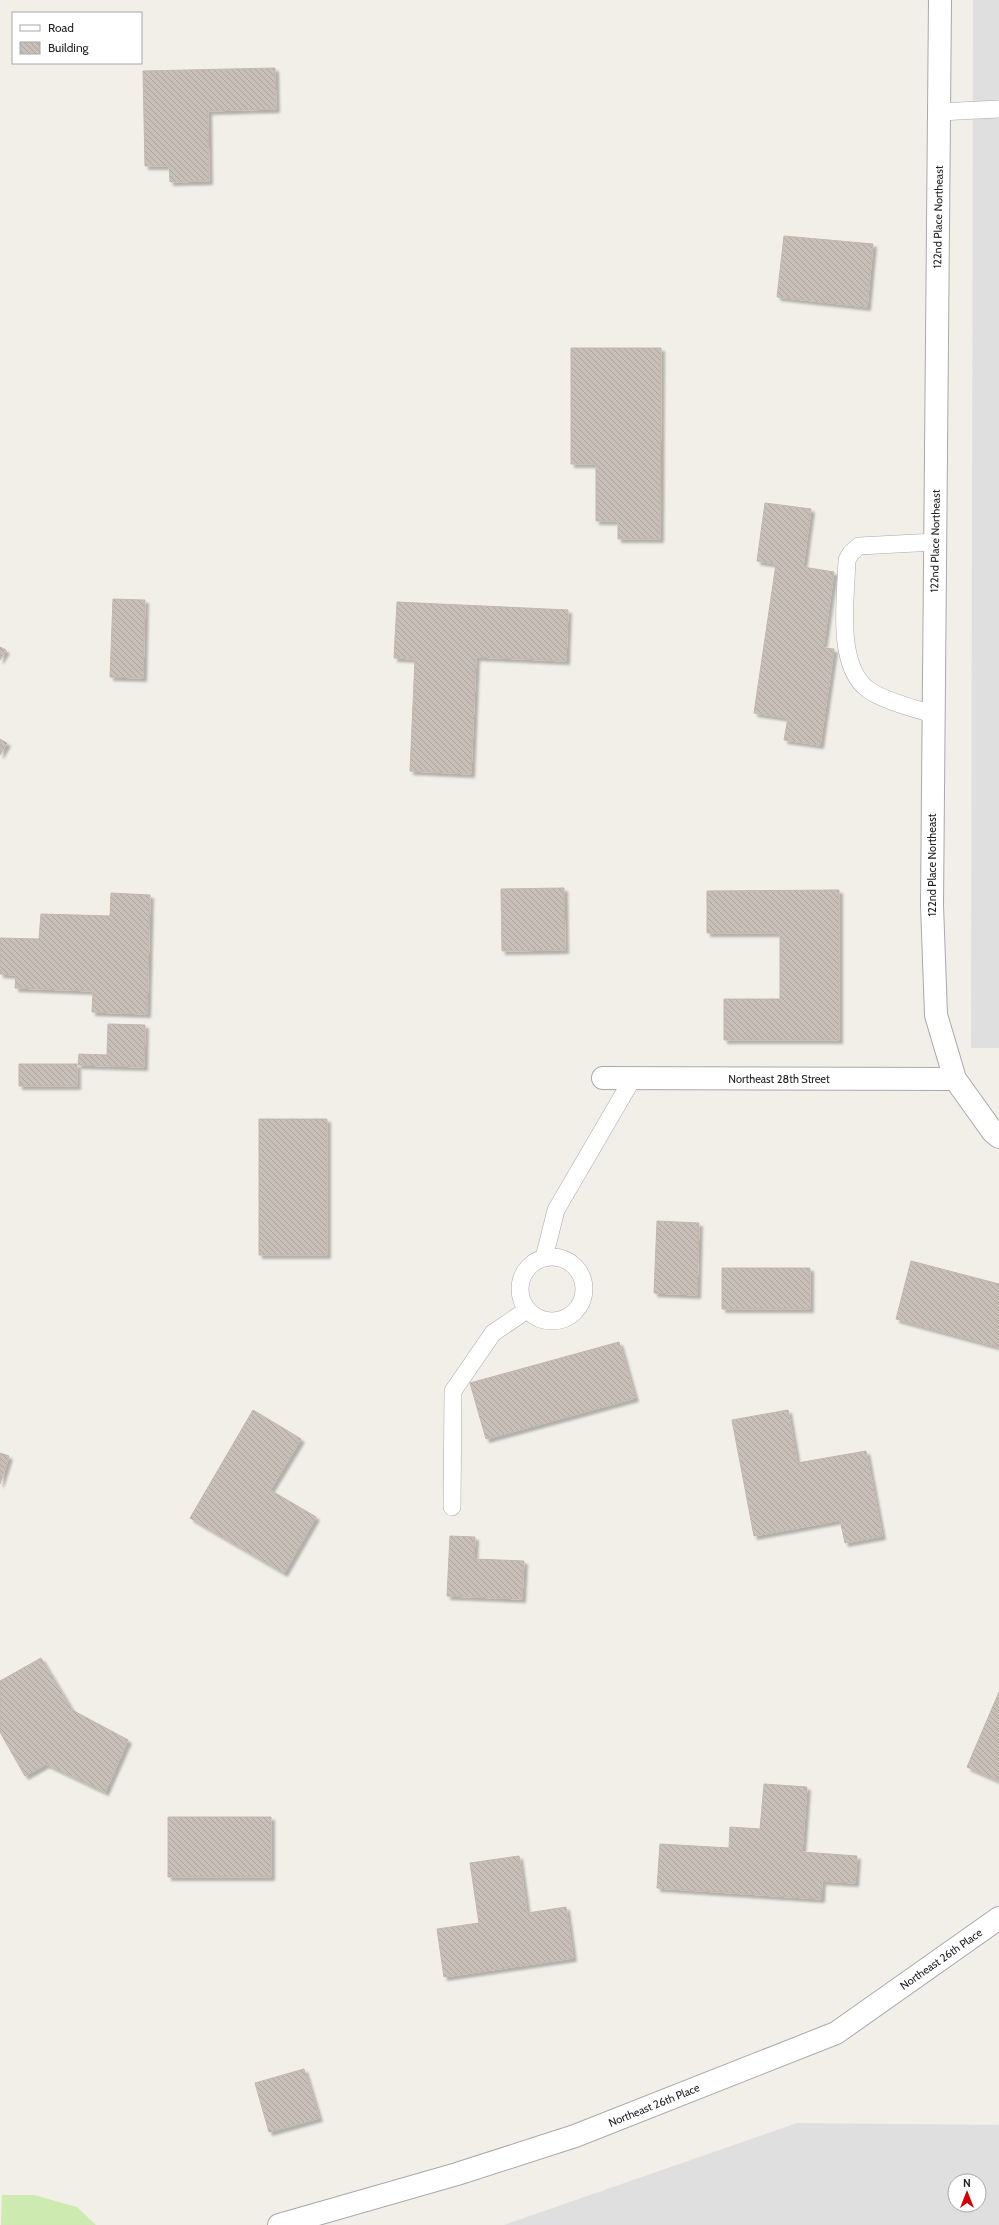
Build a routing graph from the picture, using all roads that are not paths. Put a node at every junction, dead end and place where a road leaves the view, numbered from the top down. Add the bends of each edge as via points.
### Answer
1 (940, 0) edge
2 (999, 109) edge
3 (939, 112) junction
4 (935, 542) junction
5 (933, 714) junction
6 (603, 1078) dead end
7 (633, 1078) junction
8 (955, 1079) junction
9 (999, 1137) edge
10 (544, 1258) junction
11 (527, 1310) junction
12 (452, 1507) dead end
13 (999, 1918) edge
14 (279, 2225) edge

1 - 3 street, 122nd Place Northeast
2 - 3 lane
3 - 4 street, 122nd Place Northeast
4 - 5 street, 122nd Place Northeast
4 - 5 lane via 859,546 851,553 847,560 846,636 849,662 865,688
5 - 8 street, 122nd Place Northeast via 932,905 936,1015
6 - 7 street, Northeast 28th Street
7 - 8 street, Northeast 28th Street
7 - 10 lane via 556,1210
8 - 9 street via 992,1132
10 - 11 lane via 534,1262 521,1279 522,1301
10 - 11 lane via 565,1259 574,1265 584,1283 584,1294 574,1312 556,1321 545,1320
11 - 12 lane via 493,1333 453,1391
13 - 14 street, Northeast 26th Place via 836,2033 575,2136 457,2174

